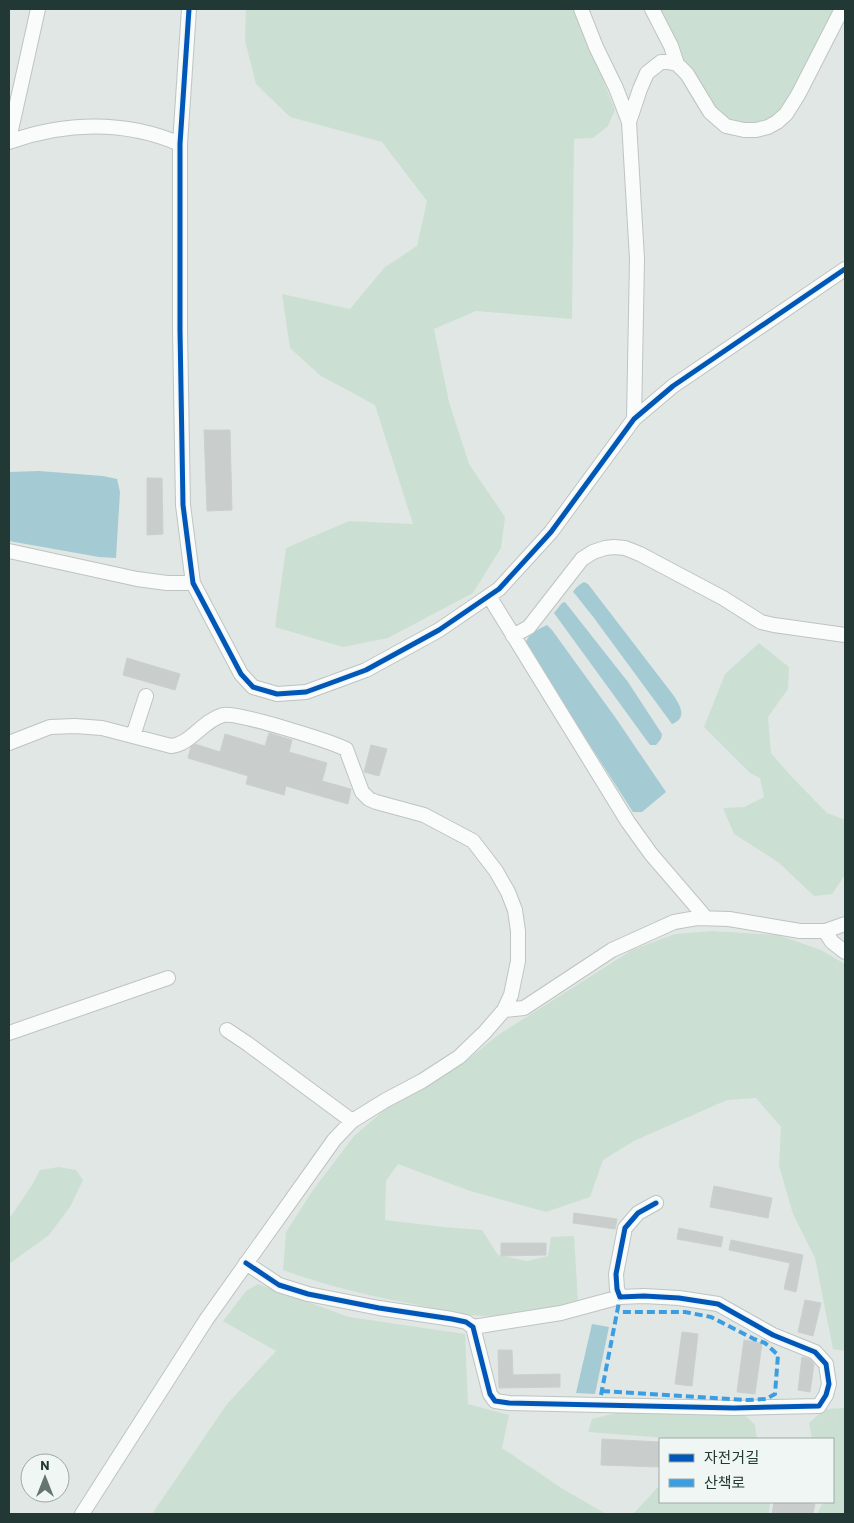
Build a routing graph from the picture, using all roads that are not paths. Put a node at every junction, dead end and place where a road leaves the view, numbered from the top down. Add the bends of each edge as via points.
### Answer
1 (38, 9) edge
2 (188, 9) edge
3 (580, 9) edge
4 (652, 9) edge
5 (842, 9) edge
6 (677, 64) junction
7 (629, 122) junction
8 (9, 140) edge
9 (180, 144) junction
10 (845, 269) edge
11 (634, 419) junction
12 (9, 551) edge
13 (193, 583) junction
14 (488, 596) junction
15 (845, 635) edge
16 (513, 636) junction
17 (146, 696) dead end
18 (133, 736) junction
19 (9, 743) edge
20 (706, 918) junction
21 (845, 924) edge
22 (824, 932) junction
23 (845, 952) edge
24 (168, 978) dead end
25 (504, 1010) junction
26 (227, 1030) dead end
27 (9, 1033) edge
28 (352, 1121) junction
29 (656, 1203) dead end
30 (246, 1263) junction
31 (620, 1297) junction
32 (473, 1327) junction
33 (82, 1514) edge

1 - 8 street
2 - 9 street
3 - 7 street
4 - 6 street
5 - 6 street via 798,95 786,114 768,127 744,130 726,126 710,112 687,74
6 - 7 street via 661,62 647,73
7 - 11 street via 637,258
8 - 9 street via 54,129 100,126 130,128
9 - 13 street via 183,505
10 - 11 street via 673,386
11 - 14 street via 550,532 499,589
12 - 13 street via 137,579
13 - 14 street via 241,674 253,687 277,694 306,692 366,670 439,630
14 - 16 street
15 - 16 street via 761,622 640,554 614,547 604,548 582,559 529,627
16 - 20 street via 628,822
17 - 18 street
18 - 19 street via 102,728 50,727
18 - 25 street via 171,746 179,745 203,725 224,715 331,742 346,749 362,792 369,799 424,816 473,841 496,871 515,910 518,932 516,969 511,995
20 - 22 street
20 - 25 street via 674,922 612,950 524,1008
21 - 22 street
22 - 23 street
24 - 27 street
25 - 28 street via 459,1057
26 - 28 street
28 - 30 street via 334,1140
29 - 31 street via 638,1213 625,1228 616,1274
30 - 32 street via 279,1285 308,1294 452,1319
30 - 33 street
31 - 32 street via 561,1313
31 - 32 street via 679,1298 718,1304 773,1335 815,1352 826,1364 829,1384 826,1395 819,1406 743,1408 495,1401 490,1394

